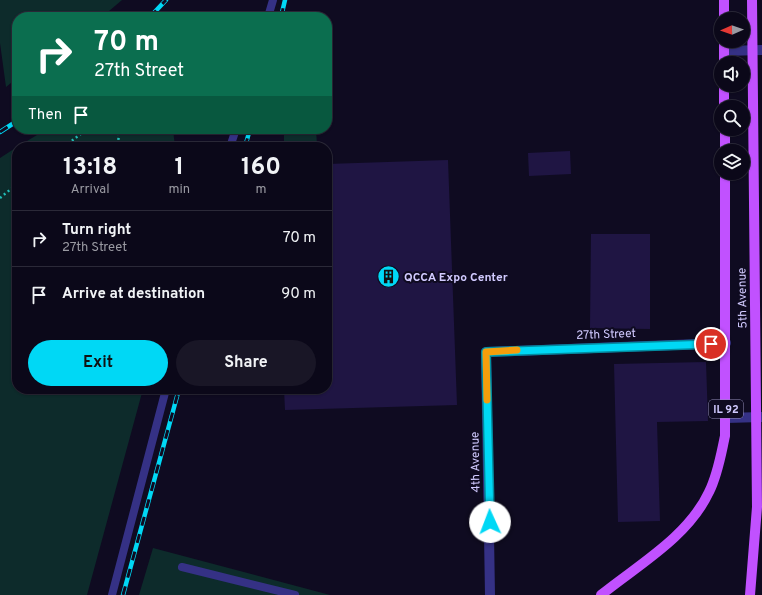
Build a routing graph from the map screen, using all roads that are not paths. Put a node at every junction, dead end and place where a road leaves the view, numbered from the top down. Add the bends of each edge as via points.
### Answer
1 (273, 0) edge
2 (724, 0) edge
3 (752, 0) edge
4 (269, 12) edge
5 (724, 12) edge
6 (724, 48) edge
7 (757, 51) edge
8 (724, 52) junction
9 (724, 56) edge
10 (725, 180) edge
11 (726, 343) junction
12 (486, 352) joint
13 (165, 394) edge
14 (726, 418) junction
15 (760, 418) edge
16 (182, 567) dead end
17 (112, 595) edge
18 (296, 595) edge
19 (490, 595) edge
20 (601, 595) edge
21 (750, 595) edge

1 - 4 lane
2 - 5 main road
3 - 7 main road, 5th Avenue / IL 92
6 - 8 main road
7 - 8 street
7 - 15 main road, 5th Avenue / IL 92
8 - 9 main road
10 - 11 main road, 5th Avenue / IL 92
11 - 12 street, 27th Street
11 - 14 main road, 5th Avenue / IL 92
12 - 19 street, 4th Avenue
13 - 17 lane
14 - 15 street
14 - 20 main road, 5th Avenue / IL 92 via 719,466 709,492 691,519 671,539
15 - 21 main road, 5th Avenue / IL 92 via 757,507
16 - 18 lane

